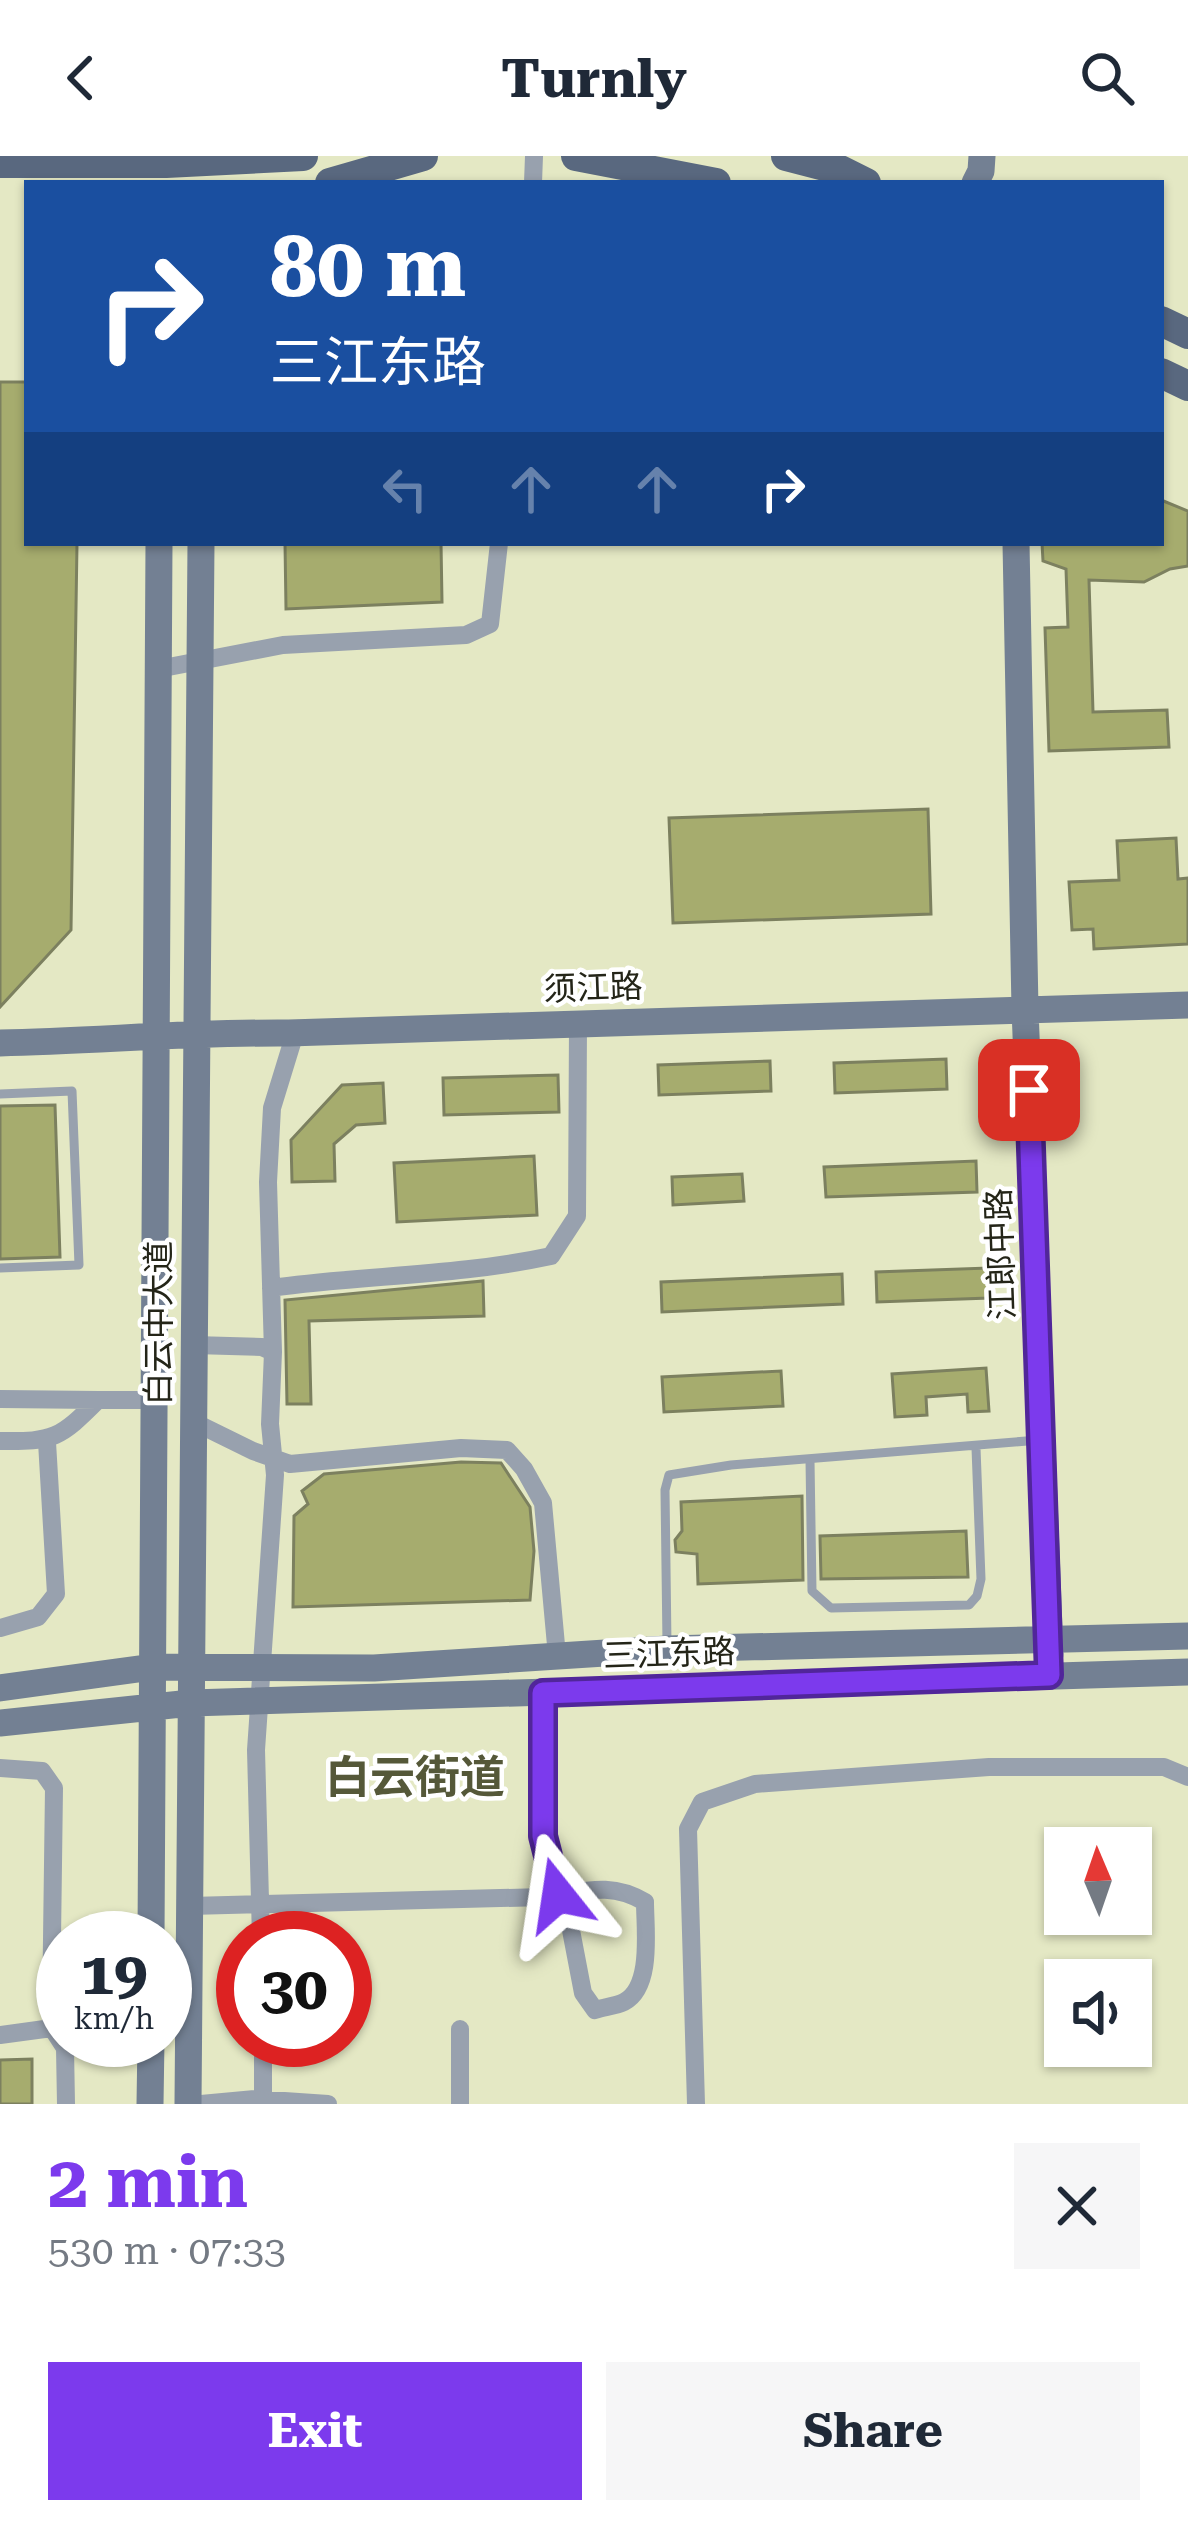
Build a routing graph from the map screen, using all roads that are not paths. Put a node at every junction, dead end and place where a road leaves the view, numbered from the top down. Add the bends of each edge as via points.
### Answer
1 (304, 156) edge
2 (423, 156) edge
3 (576, 156) edge
4 (787, 156) edge
5 (0, 165) edge
6 (166, 167) edge
7 (216, 167) edge
8 (32, 180) edge
9 (340, 180) edge
10 (700, 180) edge
11 (860, 180) edge
12 (159, 546) edge
13 (201, 546) edge
14 (499, 546) edge
15 (1016, 546) edge
16 (200, 661) junction
17 (158, 668) junction
18 (1188, 1005) edge
19 (1025, 1009) junction
20 (578, 1024) junction
21 (197, 1032) junction
22 (295, 1033) junction
23 (156, 1035) junction
24 (0, 1043) edge
25 (0, 1094) edge
26 (0, 1268) edge
27 (271, 1288) junction
28 (194, 1345) junction
29 (273, 1352) junction
30 (0, 1399) edge
31 (98, 1400) junction
32 (155, 1400) junction
33 (194, 1423) junction
34 (1041, 1440) junction
35 (0, 1441) edge
36 (46, 1442) junction
37 (976, 1448) junction
38 (274, 1458) junction
39 (811, 1460) junction
40 (0, 1628) edge
41 (1188, 1636) edge
42 (1051, 1641) junction
43 (668, 1649) junction
44 (557, 1656) junction
45 (192, 1665) junction
46 (260, 1666) junction
47 (153, 1667) junction
48 (1188, 1672) edge
49 (1049, 1675) junction
50 (0, 1688) edge
51 (543, 1693) junction
52 (259, 1701) junction
53 (191, 1703) junction
54 (152, 1708) junction
55 (0, 1724) edge
56 (0, 1768) edge
57 (1188, 1777) edge
58 (558, 1895) junction
59 (261, 1904) junction
60 (190, 1906) junction
61 (51, 1911) edge
62 (151, 1911) edge
63 (261, 1911) edge
64 (460, 2029) dead end
65 (36, 2030) edge
66 (0, 2035) edge
67 (65, 2067) edge
68 (151, 2067) edge
69 (263, 2067) edge
70 (263, 2102) edge
71 (66, 2104) edge
72 (150, 2104) edge
73 (188, 2104) edge
74 (201, 2104) edge
75 (328, 2104) edge
76 (460, 2104) edge
77 (696, 2104) edge

1 - 7 main road
2 - 9 main road
3 - 10 main road
4 - 11 main road
5 - 6 main road
5 - 8 main road
6 - 7 main road
12 - 17 main road, 白云中大道
13 - 16 main road, 白云中大道
14 - 16 street via 490,624 466,635 284,645
15 - 19 main road, 江郎中路
16 - 17 street
16 - 21 main road, 白云中大道
17 - 23 main road, 白云中大道
18 - 19 main road, 须江路
19 - 20 main road, 须江路
19 - 34 main road, 江郎中路
20 - 22 main road, 须江路
20 - 27 street via 577,1216 550,1256 486,1270
21 - 22 main road, 须江路
21 - 23 main road, 须江路
21 - 28 main road, 白云中大道
22 - 27 street via 272,1108
23 - 24 main road, 须江路
23 - 32 main road, 白云中大道
25 - 26 lane via 72,1091 79,1265
27 - 29 street
28 - 29 street
28 - 33 main road, 白云中大道
29 - 38 street
30 - 31 street
31 - 32 street
31 - 36 street
32 - 47 main road, 白云中大道
33 - 38 street
33 - 45 main road, 白云中大道
34 - 37 lane
34 - 42 main road, 江郎中路
35 - 36 street
36 - 40 street via 56,1594 38,1617
37 - 39 lane
37 - 39 lane via 981,1579 969,1605 820,1602 812,1592
38 - 44 street via 290,1464 507,1450 543,1503
38 - 46 street
39 - 43 lane via 669,1474
41 - 42 main road, 三江东路
42 - 43 main road, 三江东路
42 - 49 main road, 江郎中路
43 - 44 main road, 三江东路
44 - 46 main road, 三江东路
45 - 46 main road, 三江东路
45 - 47 main road, 三江东路
45 - 53 main road, 白云中大道
46 - 52 street
47 - 50 main road, 三江东路
47 - 54 main road, 白云中大道
48 - 49 main road, 三江东路
49 - 51 main road, 三江东路
51 - 52 main road, 三江东路
51 - 58 street via 543,1836
52 - 53 main road, 三江东路
52 - 59 street
53 - 54 main road, 三江东路
53 - 60 main road, 白云中大道
54 - 55 main road, 三江东路
54 - 62 main road, 白云中大道
56 - 61 street via 41,1771 54,1788
57 - 77 street via 1163,1767 989,1767 755,1784 702,1802 688,1829
58 - 58 street via 583,1993 595,2010 622,2003 636,1992 643,1968 645,1902 622,1888
58 - 59 street
59 - 60 street
59 - 63 street
60 - 73 main road, 白云中大道
64 - 76 street
65 - 66 street
67 - 71 street
68 - 72 main road
69 - 70 street
70 - 74 street
70 - 75 street

